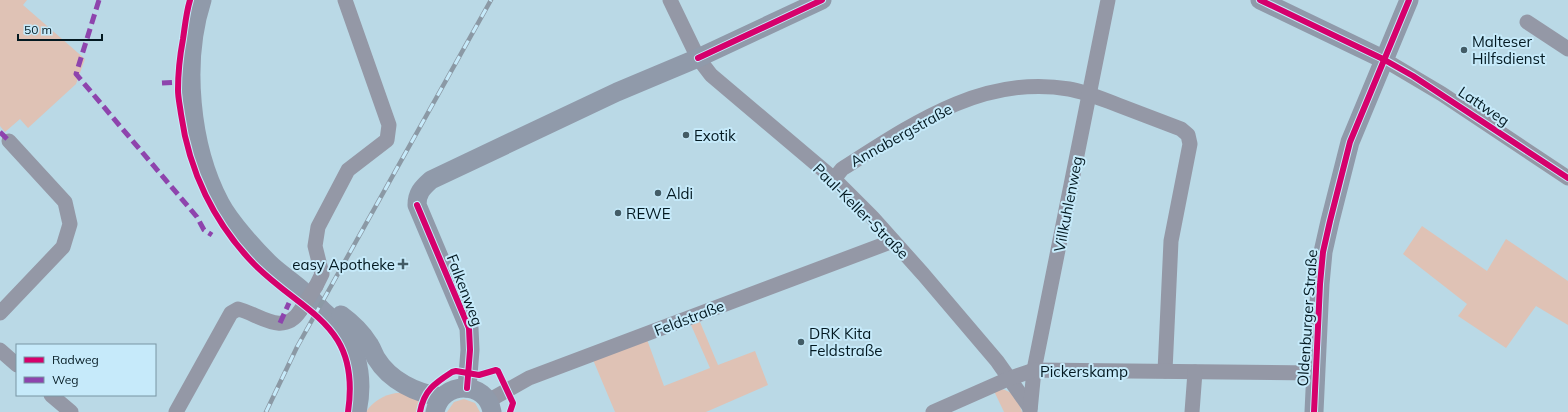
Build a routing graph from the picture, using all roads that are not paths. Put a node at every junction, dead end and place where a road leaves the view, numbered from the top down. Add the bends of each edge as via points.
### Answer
1 (202, 0) edge
2 (345, 0) edge
3 (670, 0) edge
4 (822, 0) edge
5 (1108, 0) edge
6 (1260, 0) edge
7 (1409, 0) edge
8 (1527, 22) dead end
9 (1568, 49) edge
10 (698, 58) junction
11 (1384, 59) junction
12 (1090, 94) junction
13 (9, 141) dead end
14 (1568, 178) edge
15 (834, 179) junction
16 (893, 241) junction
17 (309, 289) junction
18 (0, 313) edge
19 (0, 350) edge
20 (16, 364) edge
21 (1034, 370) junction
22 (1165, 371) junction
23 (1195, 372) junction
24 (1316, 373) junction
25 (1008, 379) junction
26 (467, 388) junction
27 (438, 405) edge
28 (490, 406) edge
29 (1030, 410) edge
30 (176, 412) edge
31 (357, 412) edge
32 (933, 412) edge
33 (1192, 412) edge
34 (1314, 412) edge

1 - 17 main road via 192,44 191,101 202,158 220,204 233,222 272,265
2 - 17 street via 389,125 387,140 348,170 318,227 315,246 322,274
3 - 10 street, Paul-Keller-Straße
4 - 10 main road, Falkenweg
5 - 12 street, Villkuhlenweg
6 - 11 main road
7 - 11 main road, Oldenburger Straße
8 - 9 street
10 - 15 street, Paul-Keller-Straße via 711,76
10 - 26 main road, Falkenweg via 530,132 431,180 422,188 417,197 417,205 469,328
11 - 14 street, Lattweg via 1442,94
11 - 24 main road, Oldenburger Straße via 1350,142 1323,252
12 - 15 street, Annabergstraße via 1068,89 1036,87 992,91 915,123 842,169
12 - 21 street, Villkuhlenweg
12 - 22 street, Annabergstraße via 1181,128 1188,135 1190,144 1171,241
13 - 18 street via 65,202 70,224 63,247
15 - 16 street, Paul-Keller-Straße
16 - 25 street, Paul-Keller-Straße via 997,361
16 - 28 street, Feldstraße via 529,378
17 - 27 main road via 356,328 388,373
17 - 30 street, bridge via 300,311 288,323 269,322 238,309 231,313
17 - 31 main road via 337,322 353,349 361,389
19 - 20 street
21 - 22 street, Pickerskamp
21 - 25 street, Pickerskamp
21 - 29 street, Villkuhlenweg
22 - 23 street, Pickerskamp
23 - 24 street, Pickerskamp
23 - 33 street
24 - 34 main road, Oldenburger Straße
25 - 29 street, Villkuhlenweg
25 - 32 street, Pickerskamp
26 - 27 main road via 449,391
26 - 28 main road via 479,392

